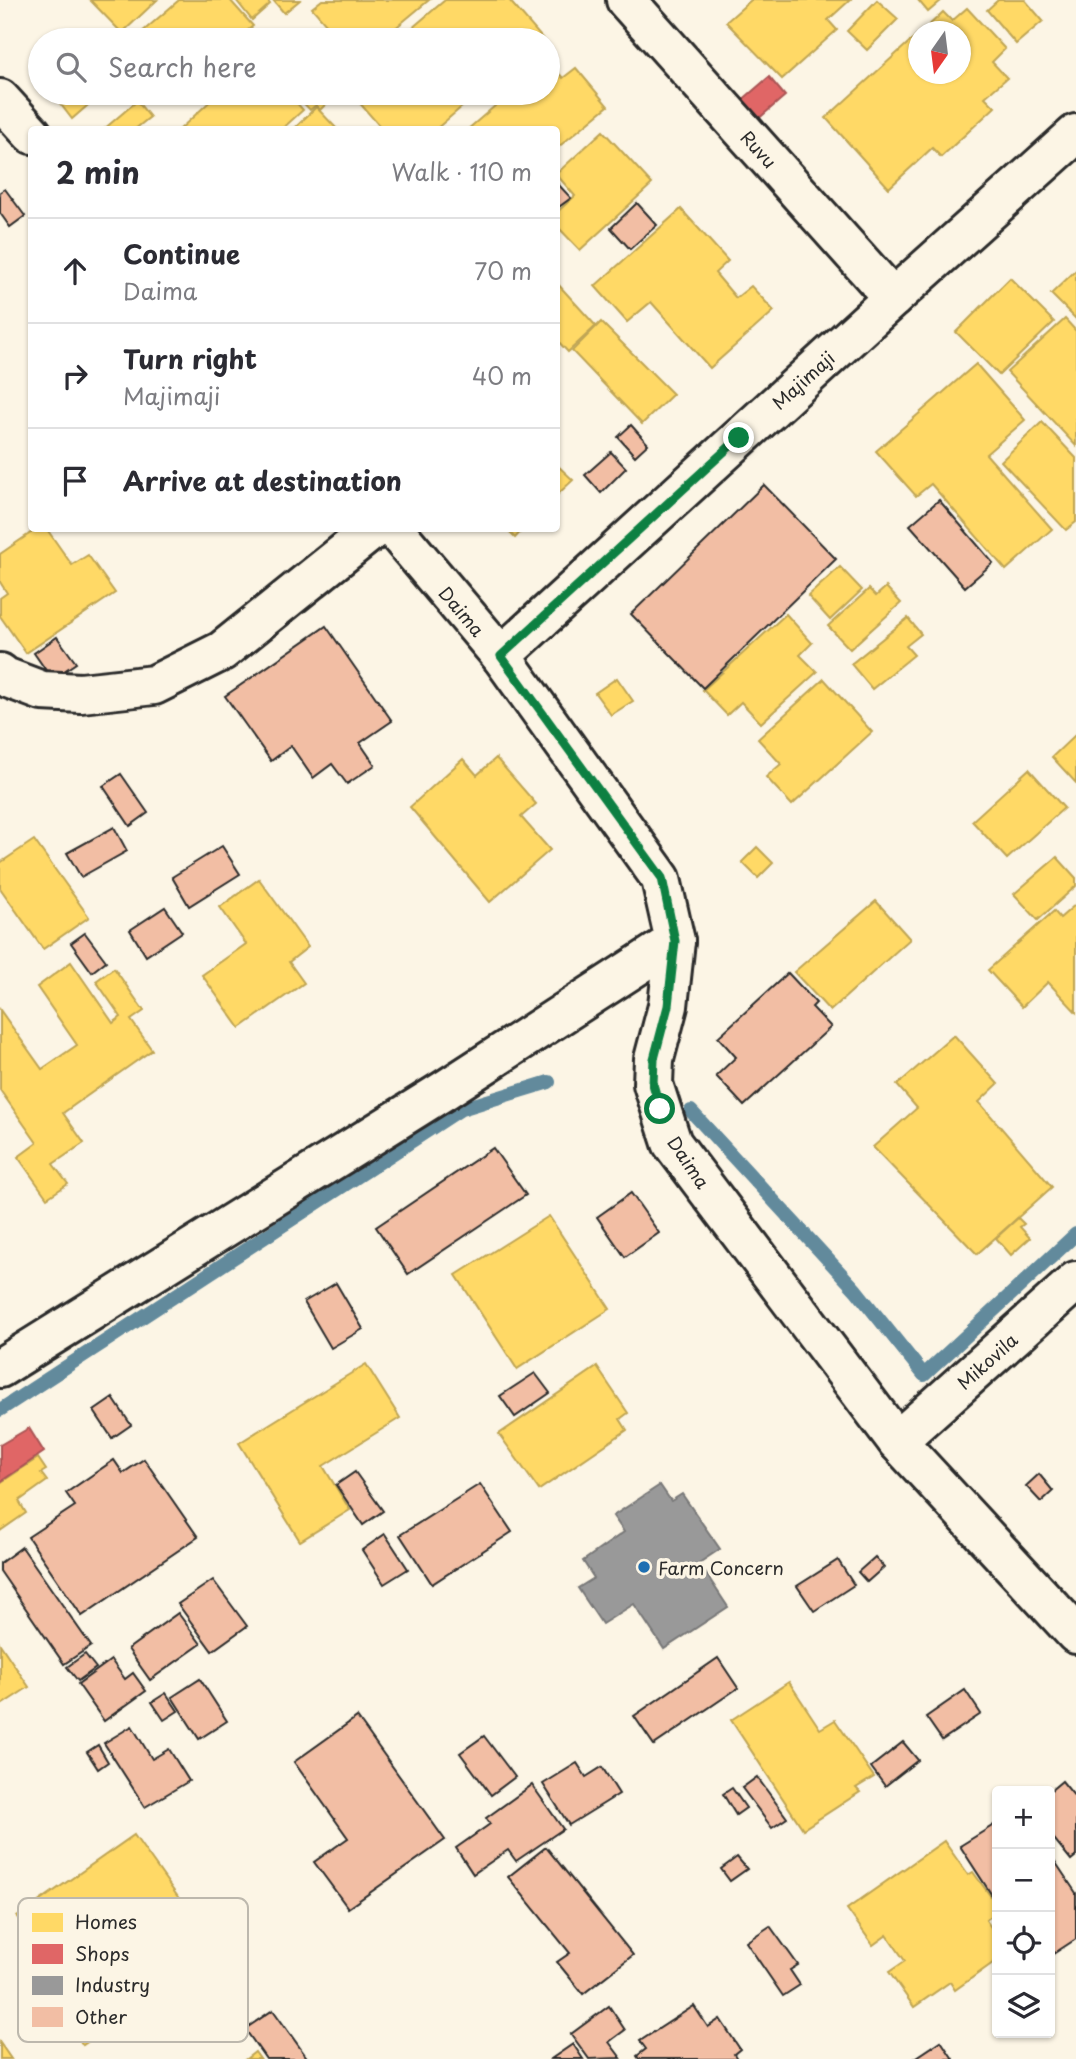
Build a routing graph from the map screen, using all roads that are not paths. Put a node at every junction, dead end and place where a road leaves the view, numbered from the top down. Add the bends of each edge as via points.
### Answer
1 (626, 0) edge
2 (0, 99) edge
3 (28, 130) edge
4 (1076, 134) edge
5 (893, 298) junction
6 (370, 532) edge
7 (396, 532) edge
8 (501, 656) junction
9 (0, 673) edge
10 (675, 941) junction
11 (1076, 1281) edge
12 (0, 1368) edge
13 (897, 1441) junction
14 (1076, 1634) edge

1 - 5 street, Ruvu
2 - 3 street
4 - 5 street, Majimaji
5 - 8 street, Majimaji
6 - 9 street via 222,651 154,685 81,694 42,691
7 - 8 street, Daima
8 - 10 street, Daima via 662,878
10 - 12 street
10 - 13 street, Daima via 653,1084 672,1143
11 - 13 street, Mikovila
13 - 14 street, Daima

